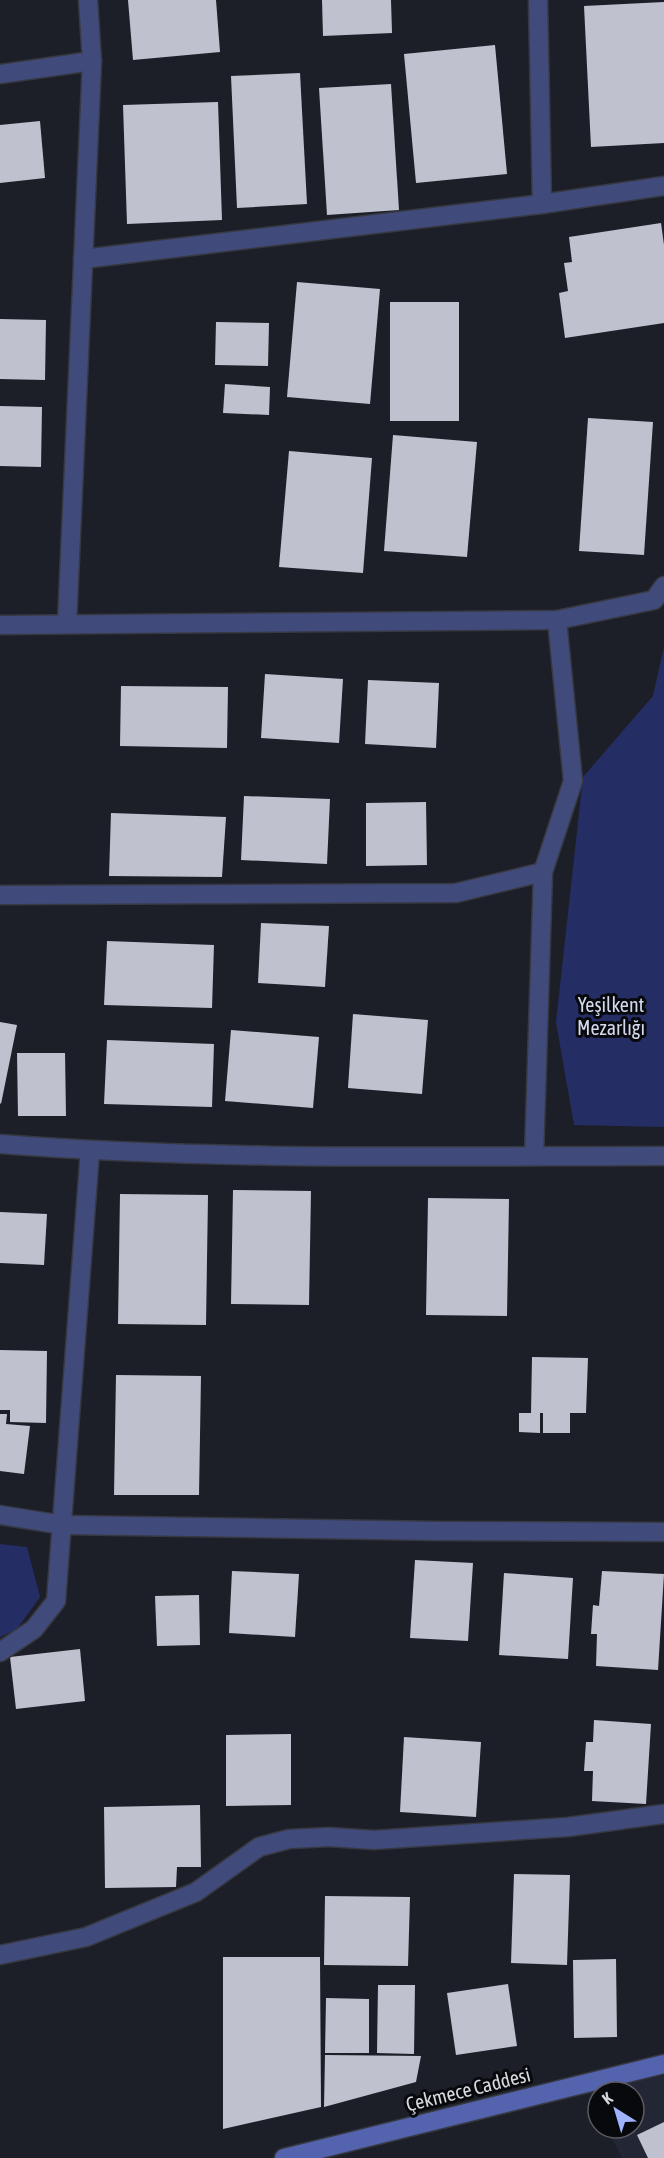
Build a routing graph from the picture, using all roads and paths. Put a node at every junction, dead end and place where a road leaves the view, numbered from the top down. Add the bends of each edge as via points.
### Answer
1 (88, 0) edge
2 (538, 0) edge
3 (92, 61) junction
4 (0, 74) edge
5 (664, 186) edge
6 (542, 204) junction
7 (83, 259) junction
8 (664, 586) edge
9 (557, 620) junction
10 (67, 624) junction
11 (0, 625) edge
12 (543, 872) junction
13 (0, 895) edge
14 (0, 1144) edge
15 (90, 1151) junction
16 (534, 1156) junction
17 (664, 1156) edge
18 (0, 1515) edge
19 (63, 1526) junction
20 (664, 1532) edge
21 (0, 1652) edge
22 (664, 1814) edge
23 (0, 1955) edge
24 (664, 2064) edge
25 (284, 2158) edge

1 - 3 street
2 - 6 street
3 - 4 street
3 - 7 street
5 - 6 street
6 - 7 street
7 - 10 street
8 - 9 street via 654,600
9 - 10 street
9 - 12 street via 573,781
10 - 11 street
12 - 13 street via 456,893
12 - 16 street
14 - 15 street
15 - 16 street via 392,1158
15 - 19 street
16 - 17 street
18 - 19 street
19 - 20 street
19 - 21 street via 56,1601 34,1629
22 - 23 street via 568,1827 454,1835 374,1840 289,1839 259,1847 196,1892 86,1937
24 - 25 main road, Çekmece Caddesi

